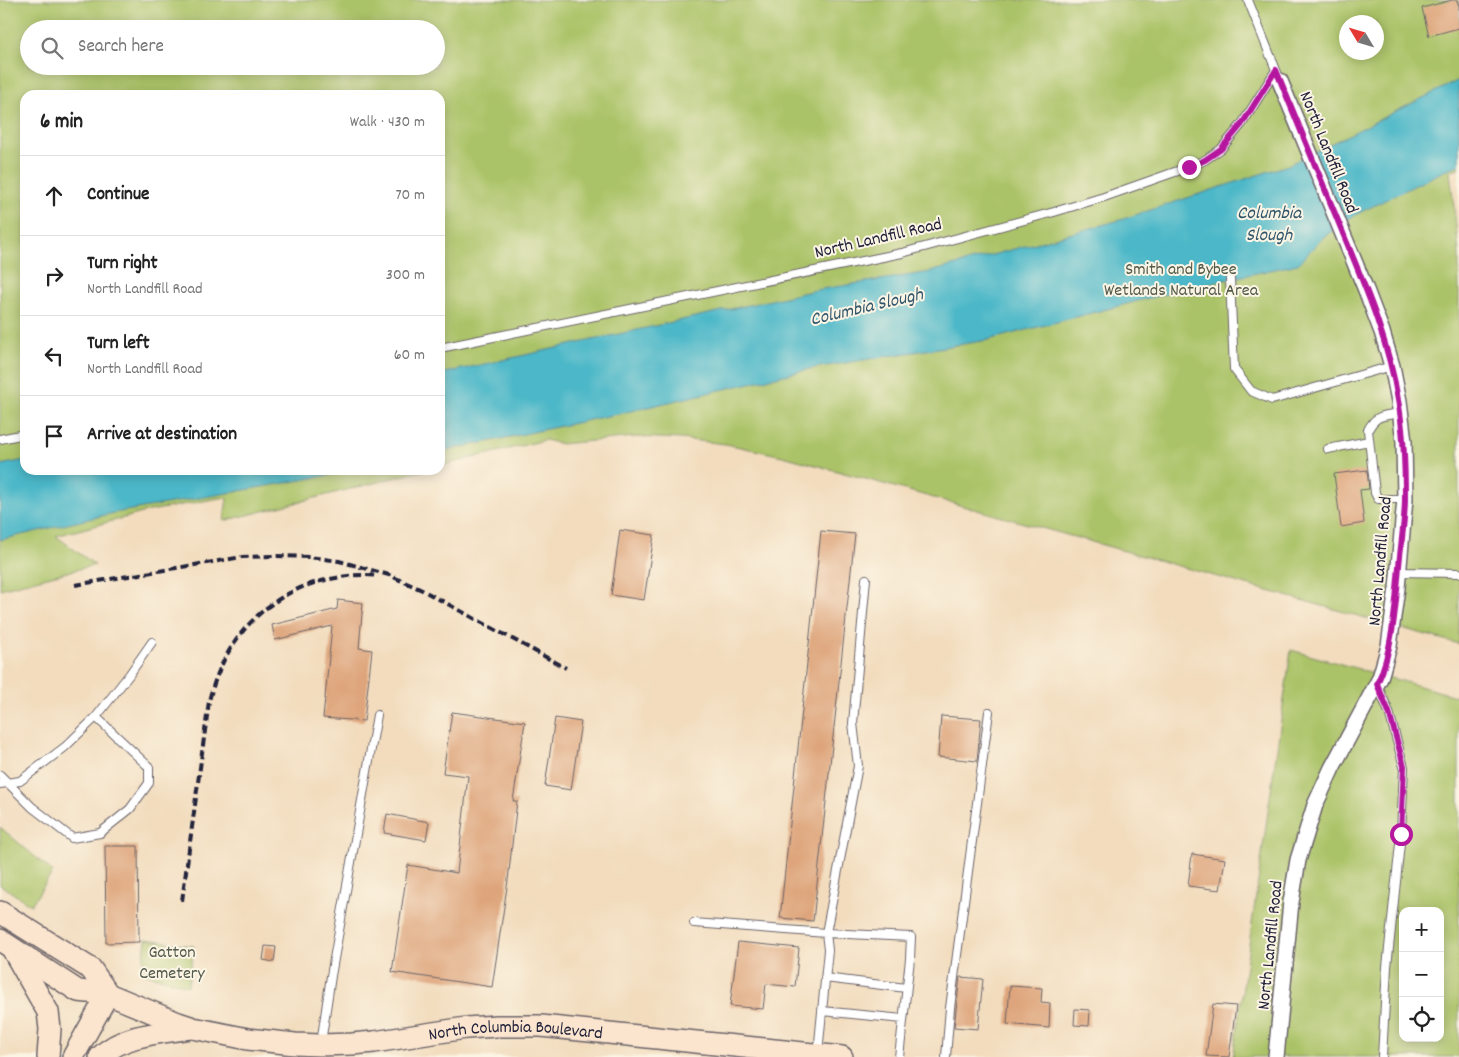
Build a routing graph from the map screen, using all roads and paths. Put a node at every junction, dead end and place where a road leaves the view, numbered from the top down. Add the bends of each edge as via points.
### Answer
1 (1248, 0) edge
2 (1278, 76) junction
3 (1230, 279) dead end
4 (445, 347) edge
5 (1392, 366) junction
6 (1400, 413) junction
7 (20, 435) edge
8 (0, 439) edge
9 (1370, 441) junction
10 (1328, 449) dead end
11 (1405, 499) junction
12 (1398, 572) junction
13 (1459, 572) edge
14 (866, 578) dead end
15 (152, 642) dead end
16 (1377, 684) junction
17 (989, 712) dead end
18 (377, 715) dead end
19 (96, 716) junction
20 (0, 774) edge
21 (4, 784) edge
22 (0, 912) edge
23 (694, 923) dead end
24 (826, 933) junction
25 (6, 944) edge
26 (825, 978) junction
27 (906, 988) junction
28 (108, 994) junction
29 (822, 1011) junction
30 (903, 1019) junction
31 (193, 1028) junction
32 (320, 1045) junction
33 (818, 1054) junction
34 (48, 1057) edge
35 (73, 1057) edge
36 (100, 1057) edge
37 (842, 1057) edge
38 (899, 1057) edge
39 (946, 1057) edge
40 (1276, 1057) edge
41 (1382, 1057) edge

1 - 2 lane, North Landfill Road
2 - 4 lane, North Landfill Road via 1221,149 1189,167 1104,197 902,253
2 - 5 street, North Landfill Road via 1366,290
3 - 5 lane via 1234,369 1251,391 1272,400
5 - 6 street, North Landfill Road
6 - 9 lane via 1372,422 1368,430
6 - 11 street, North Landfill Road
7 - 8 lane
9 - 10 lane
9 - 11 lane via 1378,499
11 - 12 street, North Landfill Road
12 - 13 lane
12 - 16 street, North Landfill Road via 1389,646
14 - 24 lane via 853,724 858,766
15 - 19 lane
16 - 40 street, North Landfill Road via 1314,805 1298,860 1290,902
16 - 41 lane via 1389,712 1404,766
17 - 39 lane
18 - 32 lane
19 - 21 lane via 65,747 20,781
19 - 21 lane via 148,767 149,783 130,810 100,833 72,838
20 - 21 lane
22 - 28 main road via 91,968
23 - 24 lane
24 - 26 lane
24 - 27 lane via 911,937
25 - 28 main road, North Columbia Boulevard via 78,991
25 - 34 main road via 48,1012
26 - 27 lane
26 - 29 lane
27 - 30 lane
28 - 31 main road, North Columbia Boulevard
28 - 35 main road
29 - 30 lane
29 - 33 lane
30 - 38 lane
31 - 32 main road, North Columbia Boulevard via 264,1041
31 - 36 main road via 121,1042
32 - 33 main road, North Columbia Boulevard via 374,1042 466,1028 522,1025
33 - 37 main road, North Columbia Boulevard

